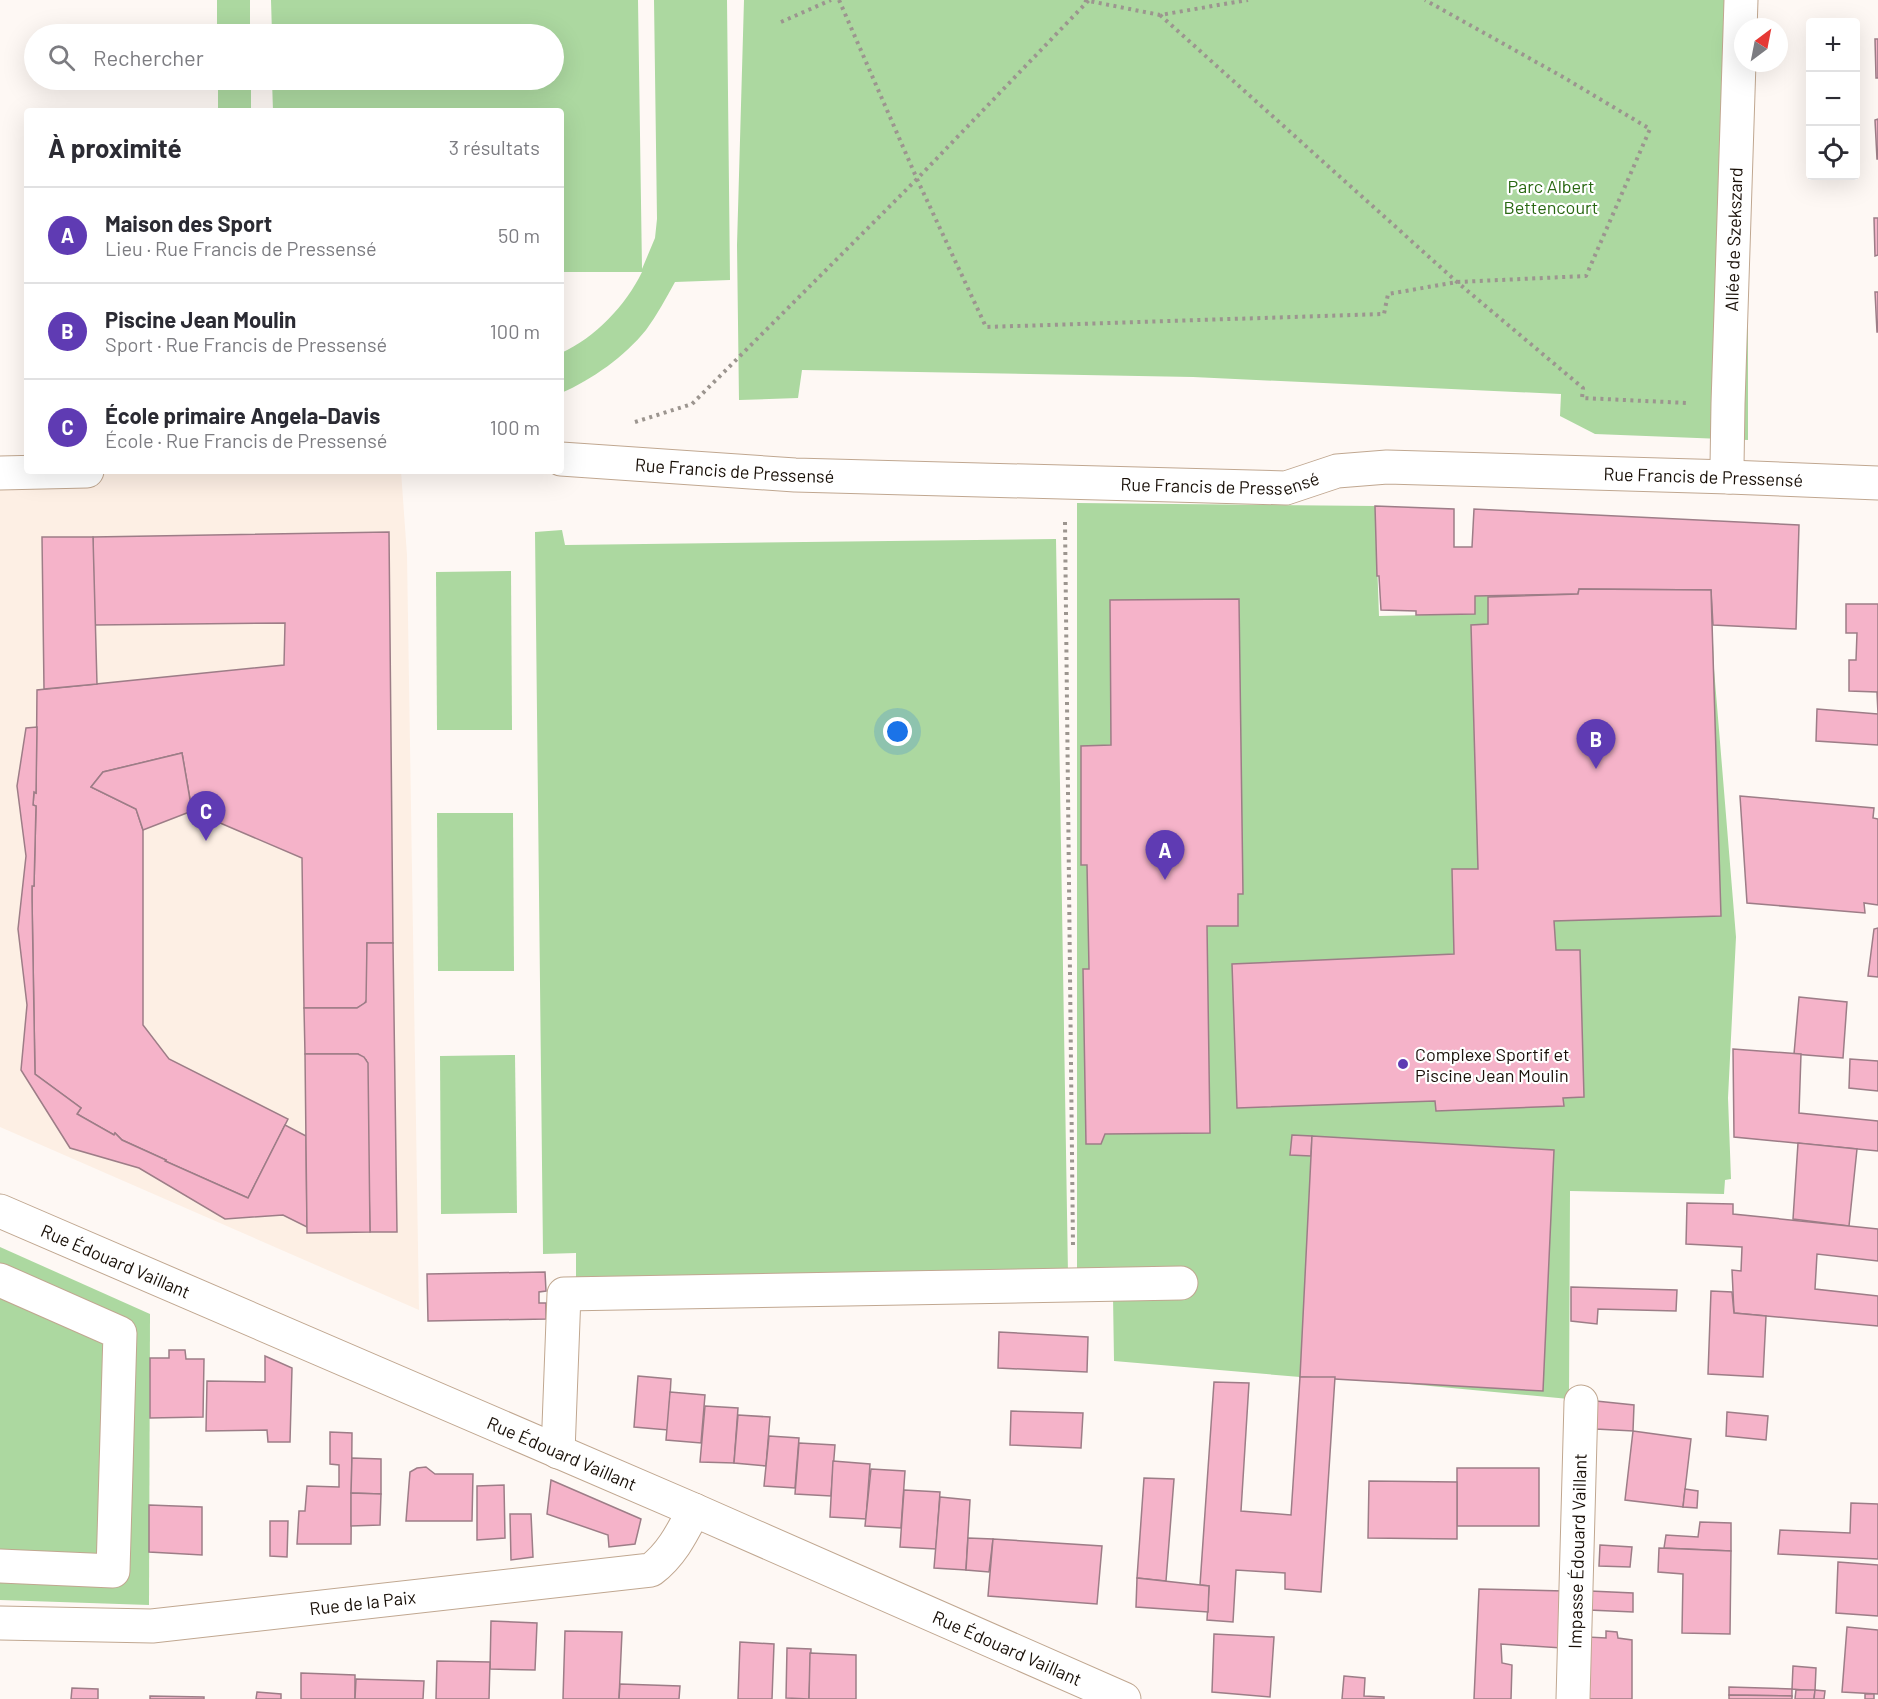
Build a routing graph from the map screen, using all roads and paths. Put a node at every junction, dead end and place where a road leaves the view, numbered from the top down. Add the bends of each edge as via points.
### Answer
1 (831, 0) edge
2 (839, 0) edge
3 (1248, 0) edge
4 (1425, 0) edge
5 (1741, 0) edge
6 (1087, 1) edge
7 (1160, 15) junction
8 (781, 22) dead end
9 (917, 179) junction
10 (1457, 282) junction
11 (1728, 404) junction
12 (627, 425) dead end
13 (564, 459) edge
14 (24, 472) edge
15 (0, 473) edge
16 (1729, 477) junction
17 (1065, 482) junction
18 (1878, 483) edge
19 (0, 1211) edge
20 (0, 1280) edge
21 (1181, 1283) dead end
22 (1073, 1285) junction
23 (1581, 1402) dead end
24 (558, 1452) junction
25 (694, 1510) junction
26 (0, 1566) edge
27 (0, 1623) edge
28 (1124, 1699) edge
29 (1573, 1699) edge

1 - 8 path
2 - 9 path
3 - 7 path
4 - 10 path via 1650,129 1586,276
5 - 11 street, Allée de Szekszard
6 - 7 path
6 - 9 path
7 - 10 path
9 - 10 path via 986,327 1384,314 1389,294
9 - 12 path via 692,404
10 - 11 path via 1583,388 1582,398
11 - 16 street, Allée de Szekszard
13 - 17 street, Rue Francis de Pressensé via 795,475
14 - 15 street
16 - 17 street, Rue Francis de Pressensé via 1387,468 1337,471 1286,488
16 - 18 street, Rue Francis de Pressensé
17 - 22 path
19 - 24 street, Rue Édouard Vaillant
20 - 26 street via 120,1333 112,1571
21 - 22 street
22 - 24 street via 564,1294
23 - 29 street, Impasse Édouard Vaillant
24 - 25 street, Rue Édouard Vaillant
25 - 27 street, Rue de la Paix via 675,1546 651,1570 152,1626
25 - 28 street, Rue Édouard Vaillant

